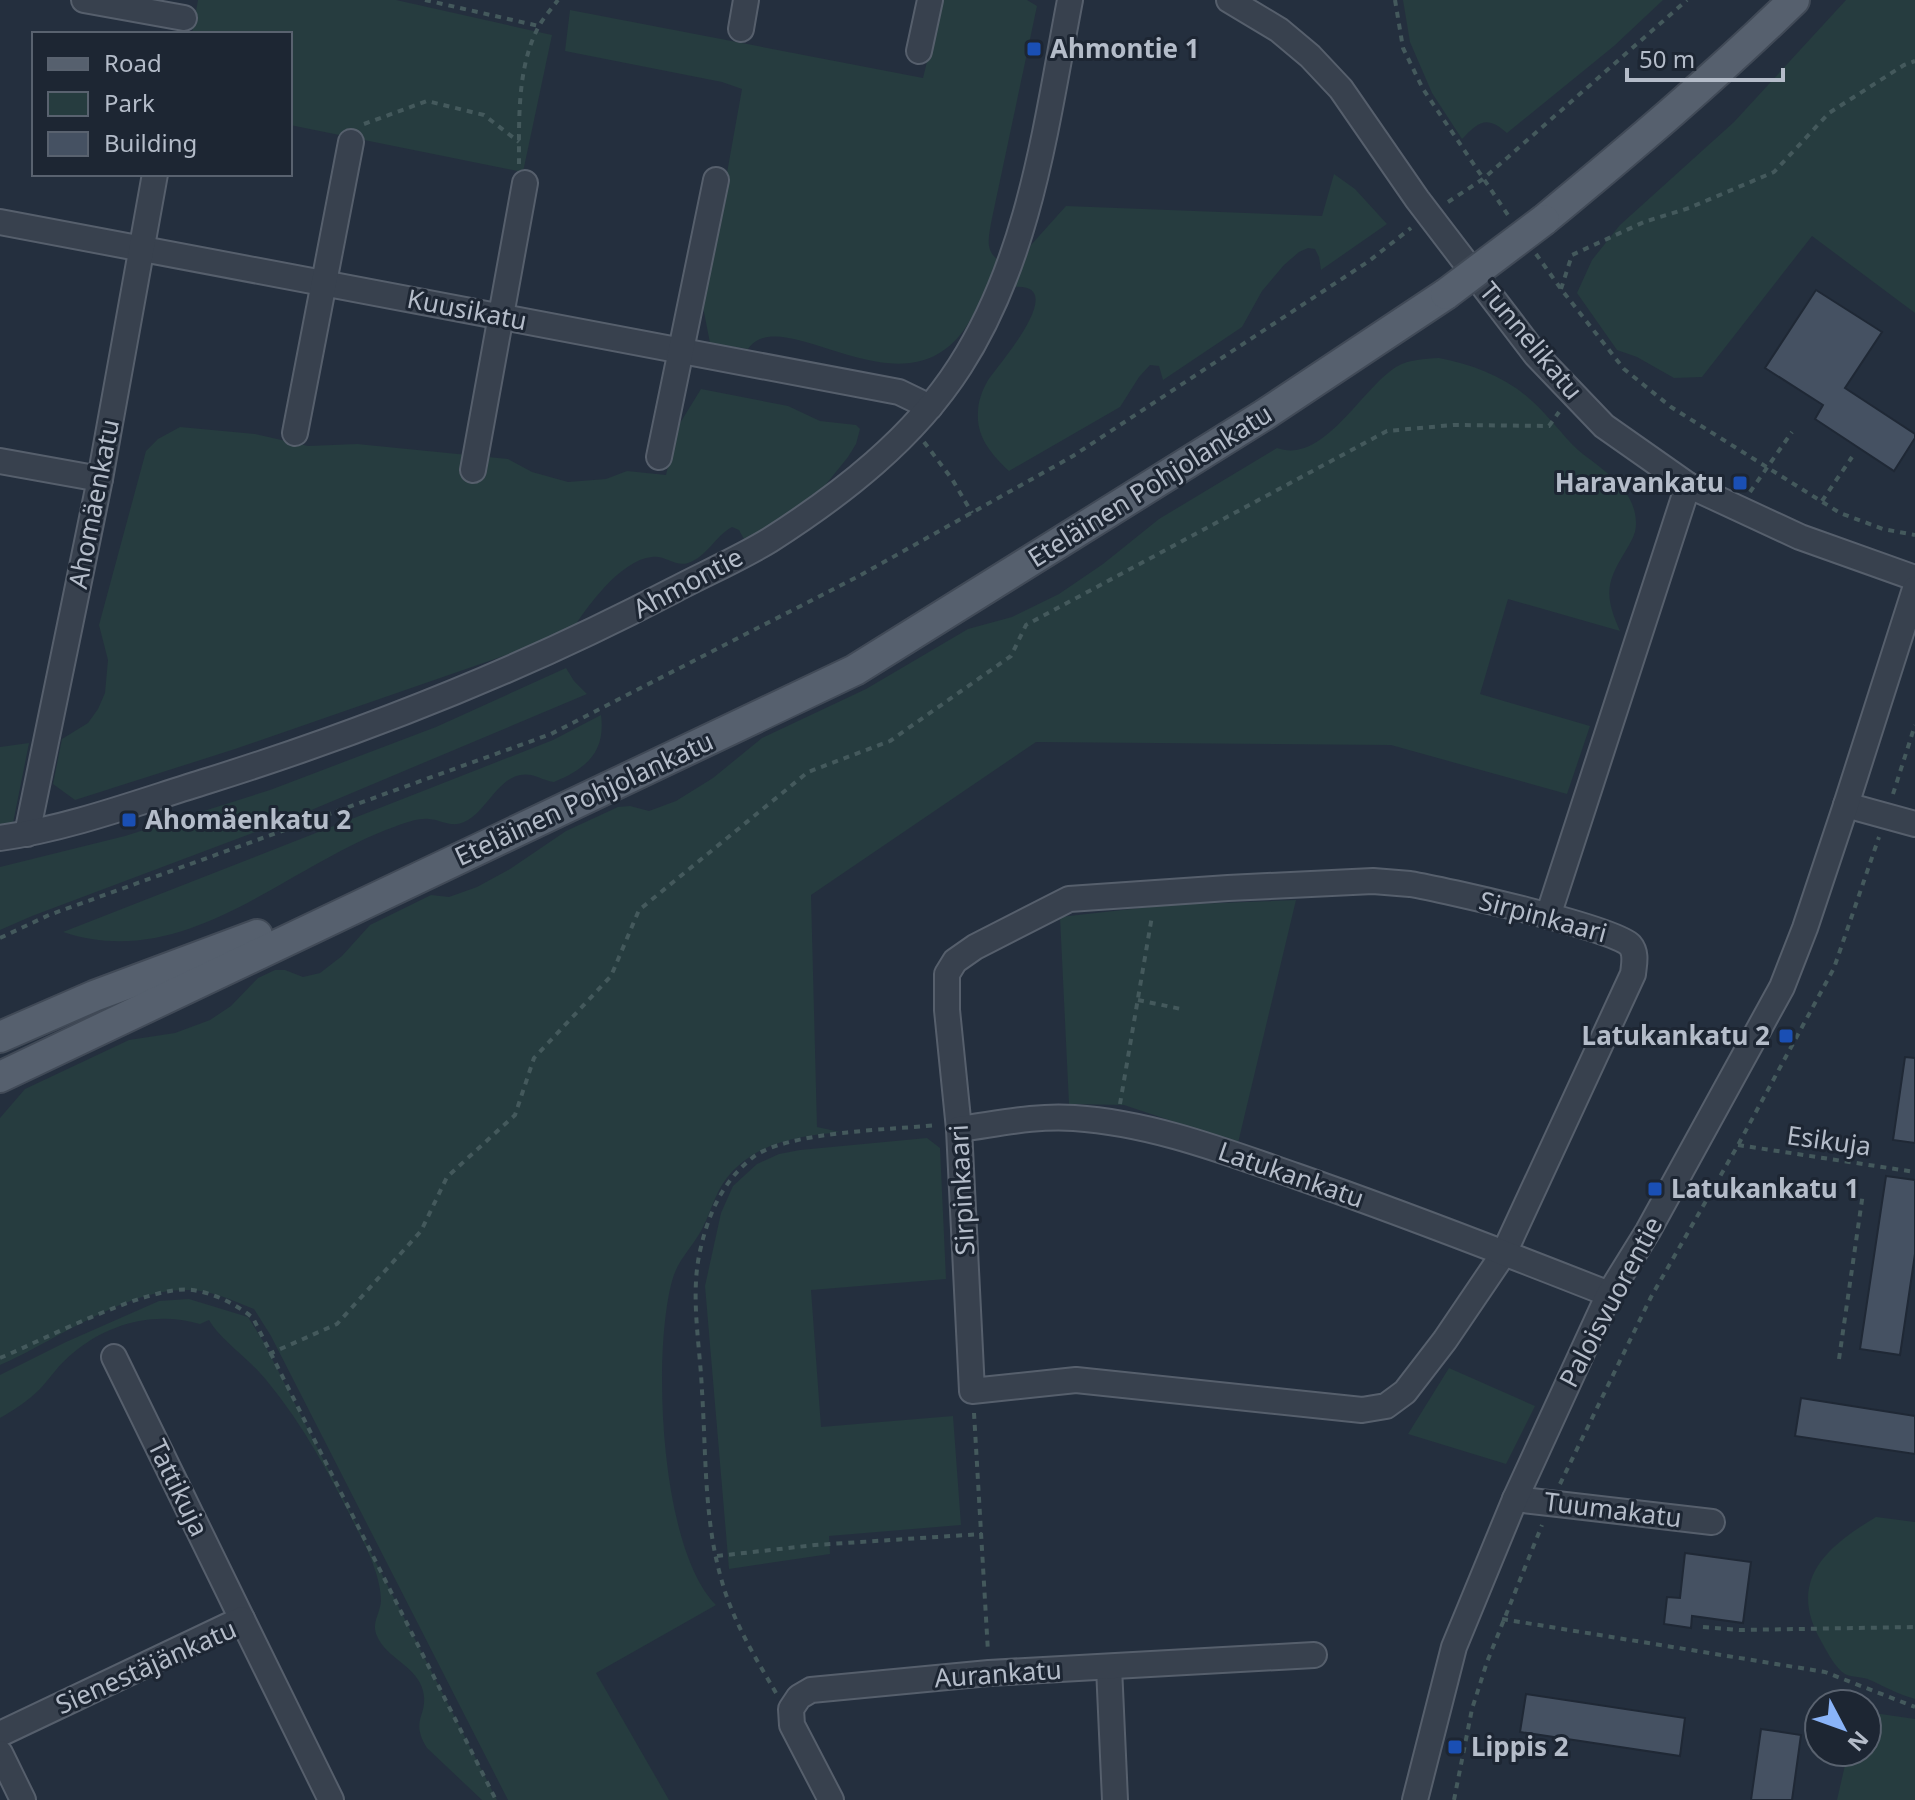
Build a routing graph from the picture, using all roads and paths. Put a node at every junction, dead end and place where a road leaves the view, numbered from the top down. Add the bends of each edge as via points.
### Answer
1 (84, 0) edge
2 (425, 0) edge
3 (558, 0) edge
4 (746, 0) edge
5 (930, 0) edge
6 (1070, 0) edge
7 (1229, 0) edge
8 (1395, 0) edge
9 (1687, 0) edge
10 (1794, 0) edge
11 (184, 17) edge
12 (539, 26) junction
13 (741, 29) dead end
14 (919, 51) dead end
15 (1915, 61) edge
16 (351, 142) joint
17 (519, 142) junction
18 (155, 176) edge
19 (1483, 179) junction
20 (716, 180) dead end
21 (525, 183) joint
22 (1431, 213) junction
23 (0, 222) edge
24 (1531, 224) junction
25 (142, 248) junction
26 (1535, 253) dead end
27 (323, 283) junction
28 (1561, 289) junction
29 (502, 317) junction
30 (681, 350) junction
31 (1572, 393) junction
32 (930, 407) junction
33 (911, 427) junction
34 (1792, 432) dead end
35 (295, 433) dead end
36 (659, 457) dead end
37 (1852, 457) dead end
38 (0, 461) edge
39 (1768, 467) junction
40 (473, 470) dead end
41 (100, 479) junction
42 (1688, 485) junction
43 (1822, 501) junction
44 (1738, 508) junction
45 (972, 513) junction
46 (1915, 535) edge
47 (1915, 578) edge
48 (1915, 589) edge
49 (1915, 725) edge
50 (1846, 805) junction
51 (1886, 816) junction
52 (1915, 824) edge
53 (27, 834) junction
54 (0, 838) edge
55 (438, 868) junction
56 (1152, 893) junction
57 (1548, 916) junction
58 (0, 938) edge
59 (1138, 1000) junction
60 (1181, 1009) dead end
61 (0, 1037) edge
62 (0, 1077) edge
63 (1117, 1124) junction
64 (959, 1126) junction
65 (1738, 1145) junction
66 (1915, 1172) edge
67 (1863, 1193) dead end
68 (1504, 1253) junction
69 (1609, 1294) junction
70 (269, 1354) junction
71 (114, 1357) dead end
72 (0, 1358) edge
73 (1839, 1359) dead end
74 (972, 1391) junction
75 (1515, 1499) junction
76 (1551, 1504) junction
77 (1712, 1522) dead end
78 (982, 1534) junction
79 (717, 1556) junction
80 (242, 1619) junction
81 (1502, 1619) junction
82 (1703, 1627) dead end
83 (1915, 1627) edge
84 (1314, 1655) dead end
85 (1109, 1667) junction
86 (989, 1673) junction
87 (1915, 1707) edge
88 (791, 1709) junction
89 (0, 1734) edge
90 (0, 1753) edge
91 (23, 1800) edge
92 (331, 1800) edge
93 (496, 1800) edge
94 (831, 1800) edge
95 (1115, 1800) edge
96 (1415, 1800) edge
97 (1454, 1800) edge

1 - 11 street
2 - 12 path
3 - 12 path
4 - 13 street
5 - 14 street
6 - 32 street, Ahmontie via 1041,154 1013,254 982,327
7 - 22 street, Tunnelikatu via 1310,56 1341,89
8 - 19 path via 1403,48 1423,89
9 - 19 path
10 - 24 main road, Eteläinen Pohjolankatu via 1714,76
12 - 17 path via 523,81
15 - 28 path via 1829,113 1774,172 1572,255
16 - 17 path via 361,126 427,101 484,115
16 - 27 street
17 - 21 path
18 - 25 street, Ahomäenkatu
19 - 22 path
19 - 24 path
20 - 30 street
21 - 29 street
22 - 31 street, Tunnelikatu via 1536,355
22 - 45 path via 1369,261 1099,439
23 - 25 street, Kuusikatu
24 - 55 main road, Eteläinen Pohjolankatu, bridge via 1446,294 1264,415 855,670
25 - 27 street, Kuusikatu
25 - 41 street, Ahomäenkatu
26 - 28 path
27 - 29 street, Kuusikatu
27 - 35 street
28 - 39 path via 1624,369 1671,407
29 - 30 street, Kuusikatu
29 - 40 street
30 - 32 street, Kuusikatu via 905,393
30 - 36 street
31 - 42 street, Tunnelikatu via 1604,426
31 - 70 path via 1549,426 1387,431 1026,625 1011,656 890,741 808,772 639,910 611,976 534,1058 515,1115 447,1177 421,1231 337,1324
32 - 33 street, Ahmontie
33 - 45 path
33 - 53 street, Ahmontie via 853,480 768,541 595,632 433,703 266,762
34 - 39 path
37 - 43 path
38 - 41 street
39 - 43 path
39 - 44 path
41 - 53 street, Ahomäenkatu
42 - 44 street, Tunnelikatu
42 - 57 street
43 - 46 path via 1855,520
44 - 47 street, Tunnelikatu via 1800,537
45 - 58 path via 551,734 49,915
48 - 50 street, Paloisvuorentie
49 - 51 path
50 - 51 street
50 - 69 street, Paloisvuorentie via 1782,987
51 - 52 street
51 - 65 path via 1834,968
53 - 54 street, Ahmontie
55 - 61 main road, Eteläinen Pohjolankatu via 94,996
55 - 62 main road, Eteläinen Pohjolankatu
56 - 57 street, Sirpinkaari via 1373,881
56 - 59 path
56 - 64 street, Sirpinkaari via 1069,899 955,961 947,974 947,1010
57 - 68 street, Sirpinkaari via 1630,944 1633,974
59 - 60 path
59 - 63 path
63 - 64 street, Latukankatu via 1073,1118
63 - 68 street, Latukankatu via 1215,1148
64 - 74 street, Sirpinkaari
64 - 79 path via 776,1144 753,1157 713,1207 696,1284 710,1518
65 - 66 path, Esikuja
65 - 76 path via 1651,1297
67 - 73 path
68 - 69 street, Latukankatu
68 - 74 street, Sirpinkaari via 1437,1351 1405,1392 1386,1406 1362,1410 1076,1380
69 - 75 street, Paloisvuorentie
70 - 72 path via 253,1318 220,1298 191,1289 157,1292
70 - 93 path
71 - 80 street, Tattikuja
74 - 78 path
75 - 76 street, Tuumakatu
75 - 96 street, Paloisvuorentie via 1454,1647
76 - 77 street, Tuumakatu
76 - 81 path
78 - 79 path
78 - 86 path
79 - 88 path via 730,1608 778,1697
80 - 89 street, Sienestäjänkatu
80 - 92 street, Sienestäjänkatu
81 - 87 path via 1825,1672
81 - 97 path via 1472,1709
82 - 83 path
84 - 85 street, Aurankatu
85 - 86 street, Aurankatu
85 - 95 street
86 - 88 street, Aurankatu via 811,1690
88 - 94 street via 792,1725
90 - 91 street

